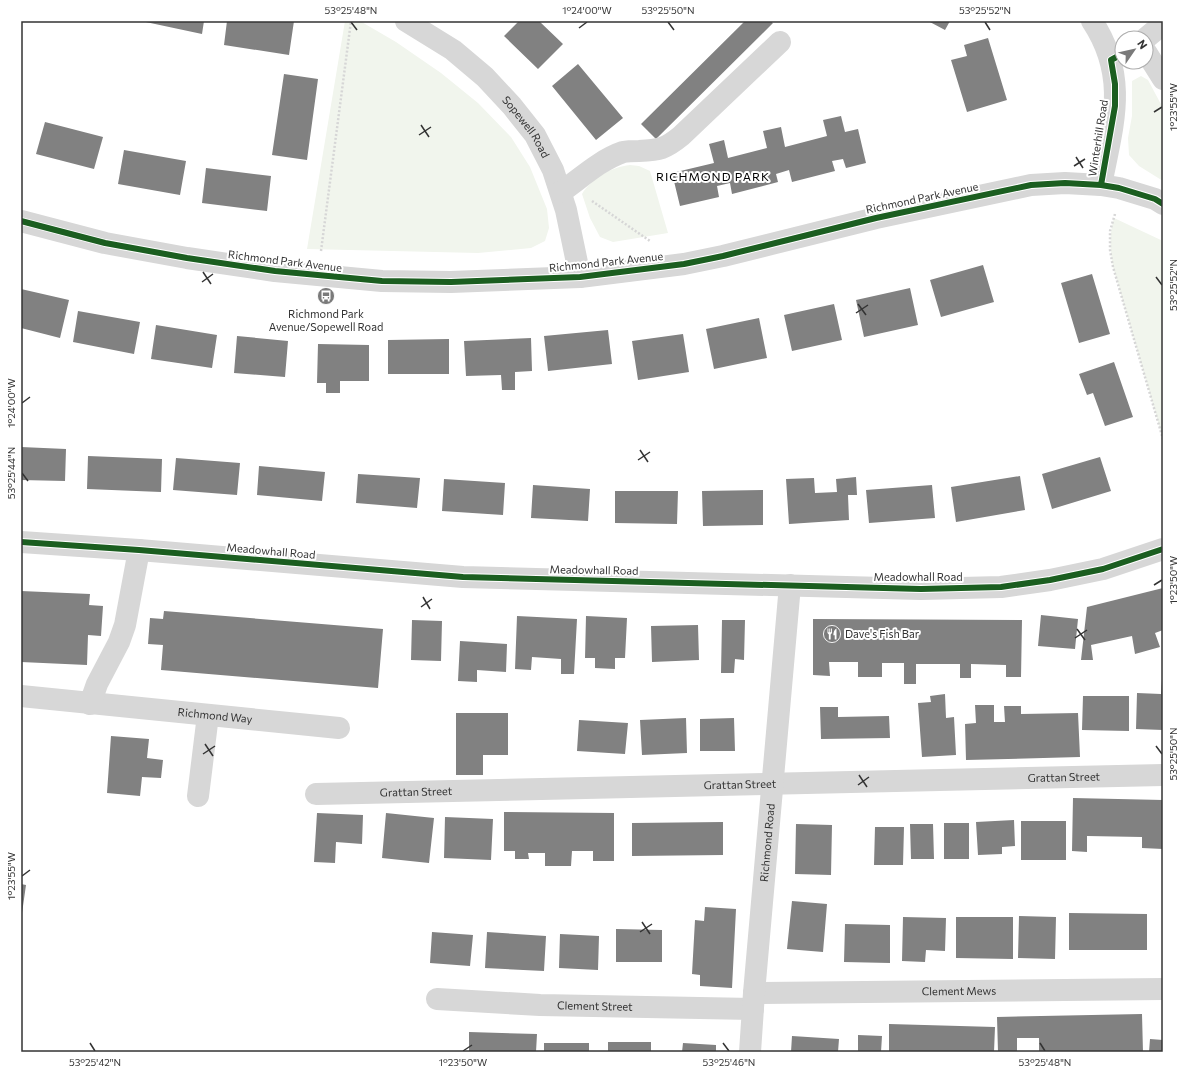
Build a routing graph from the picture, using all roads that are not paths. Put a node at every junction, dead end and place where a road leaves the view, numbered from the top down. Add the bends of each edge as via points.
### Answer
1 (406, 21) edge
2 (1092, 21) edge
3 (1163, 24) edge
4 (1154, 31) edge
5 (780, 42) dead end
6 (1114, 53) edge
7 (1154, 65) edge
8 (1116, 70) edge
9 (1163, 79) edge
10 (1110, 186) junction
11 (566, 189) junction
12 (1163, 204) edge
13 (21, 221) edge
14 (580, 277) junction
15 (21, 542) edge
16 (1163, 549) edge
17 (139, 550) junction
18 (790, 585) junction
19 (21, 696) edge
20 (90, 704) junction
21 (208, 715) junction
22 (339, 728) dead end
23 (1163, 775) edge
24 (773, 784) junction
25 (316, 794) dead end
26 (198, 796) dead end
27 (1163, 990) edge
28 (437, 999) dead end
29 (754, 1001) junction
30 (750, 1052) edge

1 - 11 street, Sopewell Road via 453,50 485,77 535,135
2 - 6 street, Winterhill Road
3 - 4 street
5 - 11 street via 669,145 657,150 625,152 598,165
7 - 9 street
8 - 10 street, Winterhill Road
10 - 12 street, Richmond Park Avenue
10 - 14 street, Richmond Park Avenue via 1065,183 1031,185 876,218 684,264
11 - 14 street, Sopewell Road via 566,210
13 - 14 street, Richmond Park Avenue via 105,243 274,272 382,281 451,282
15 - 17 street, Meadowhall Road
16 - 18 street, Meadowhall Road via 1103,569 1001,587 921,589
17 - 18 street, Meadowhall Road via 463,577
17 - 20 street via 125,625
18 - 24 street, Richmond Road
19 - 20 street, Richmond Way
20 - 21 street, Richmond Way
21 - 22 street, Richmond Way
21 - 26 street
23 - 24 street, Grattan Street
24 - 25 street, Grattan Street
24 - 29 street, Richmond Road
27 - 29 street, Clement Mews
28 - 29 street, Clement Street via 540,1005
29 - 30 street, Richmond Road

